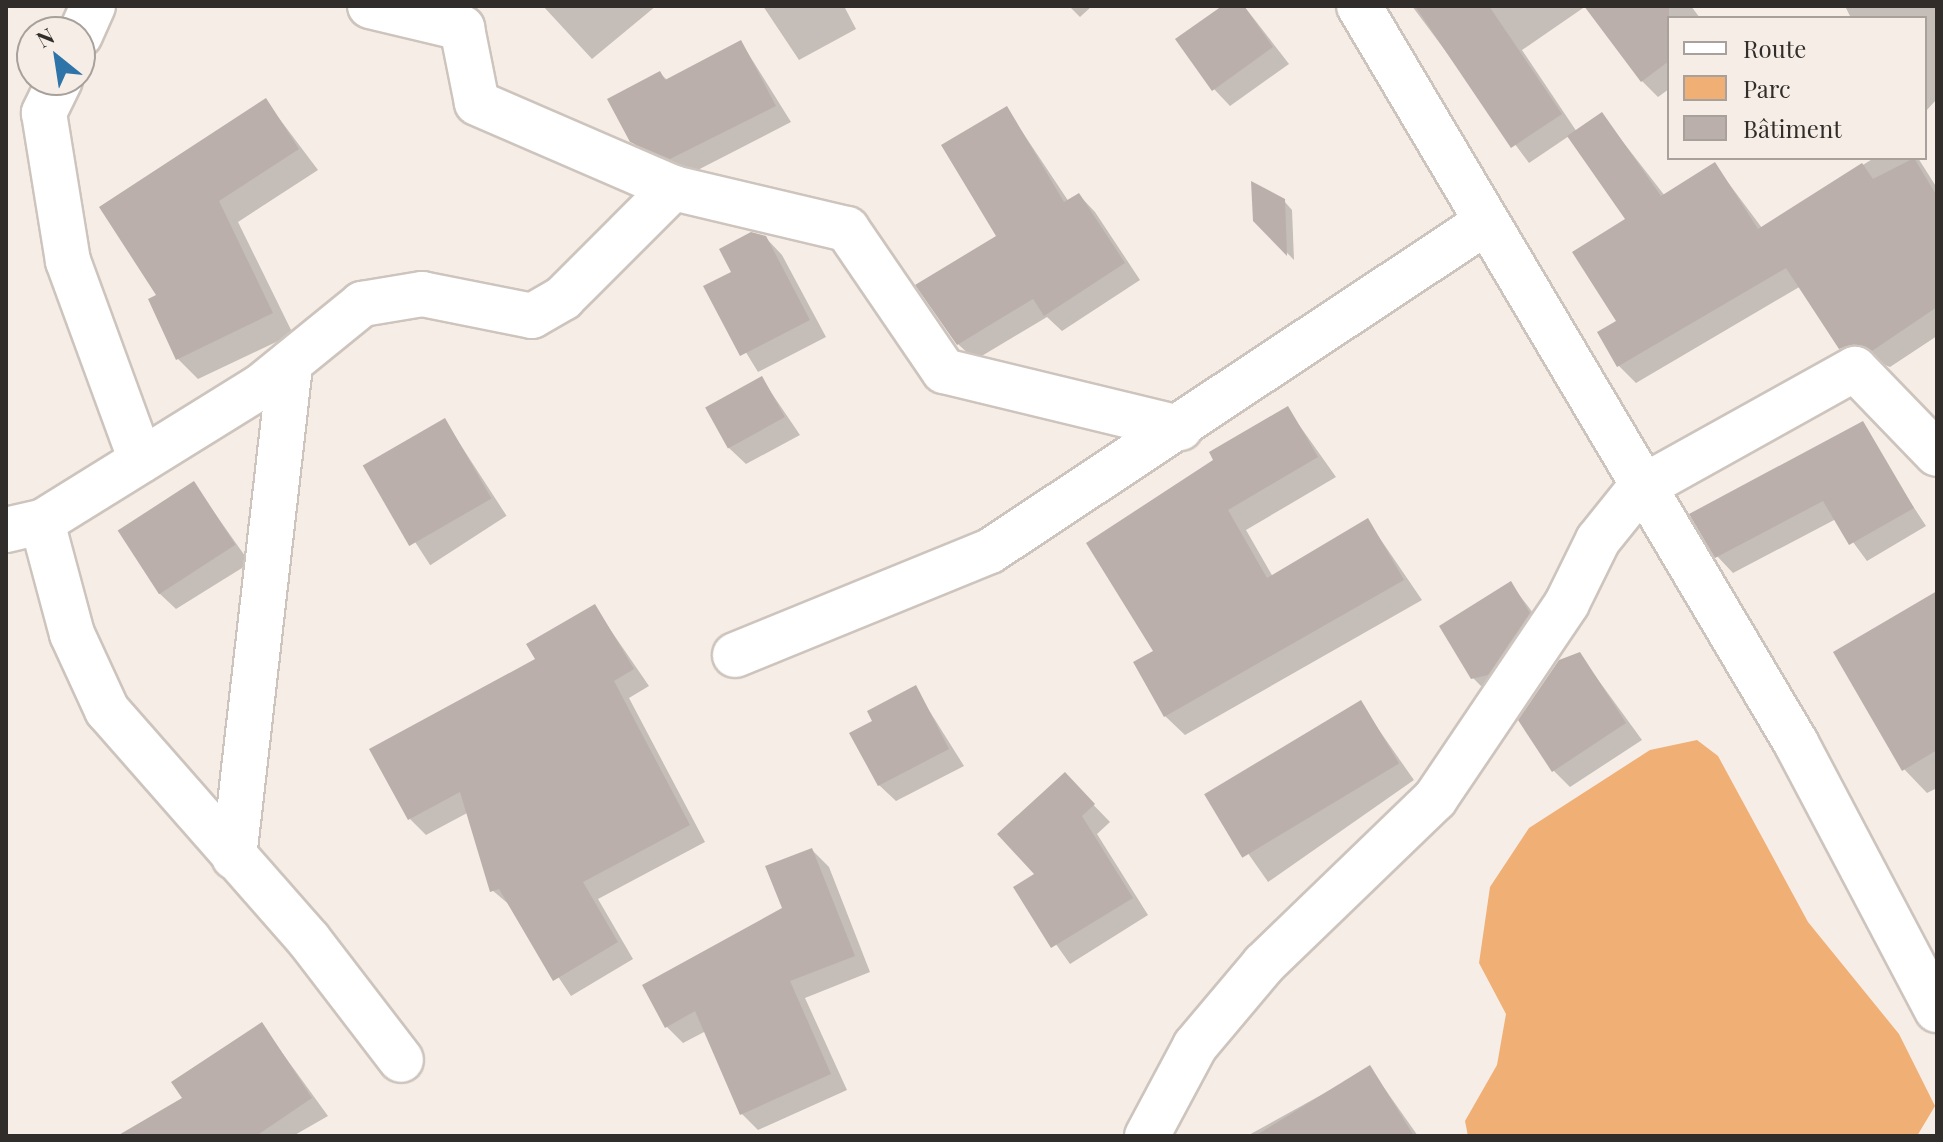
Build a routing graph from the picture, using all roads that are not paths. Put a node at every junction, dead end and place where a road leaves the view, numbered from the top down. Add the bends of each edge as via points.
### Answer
1 (370, 6) edge
2 (1359, 6) edge
3 (52, 96) edge
4 (673, 188) junction
5 (1485, 223) junction
6 (290, 363) junction
7 (1180, 428) junction
8 (1937, 454) edge
9 (141, 460) junction
10 (1639, 489) junction
11 (24, 526) edge
12 (735, 655) dead end
13 (234, 857) junction
14 (1937, 1010) edge
15 (401, 1060) dead end
16 (1147, 1136) edge

1 - 4 street via 462,28 477,103
2 - 5 street
3 - 9 street via 44,113 68,261
4 - 6 street via 563,298 532,316 422,294 362,304
4 - 7 street via 847,229 944,371
5 - 7 street
5 - 10 street
6 - 9 street
6 - 13 street
7 - 12 street via 990,551
8 - 10 street via 1855,369
9 - 11 street
10 - 14 street via 1796,743
10 - 16 street via 1598,540 1567,603 1435,799 1244,987 1195,1046
11 - 13 street via 107,710
13 - 15 street

